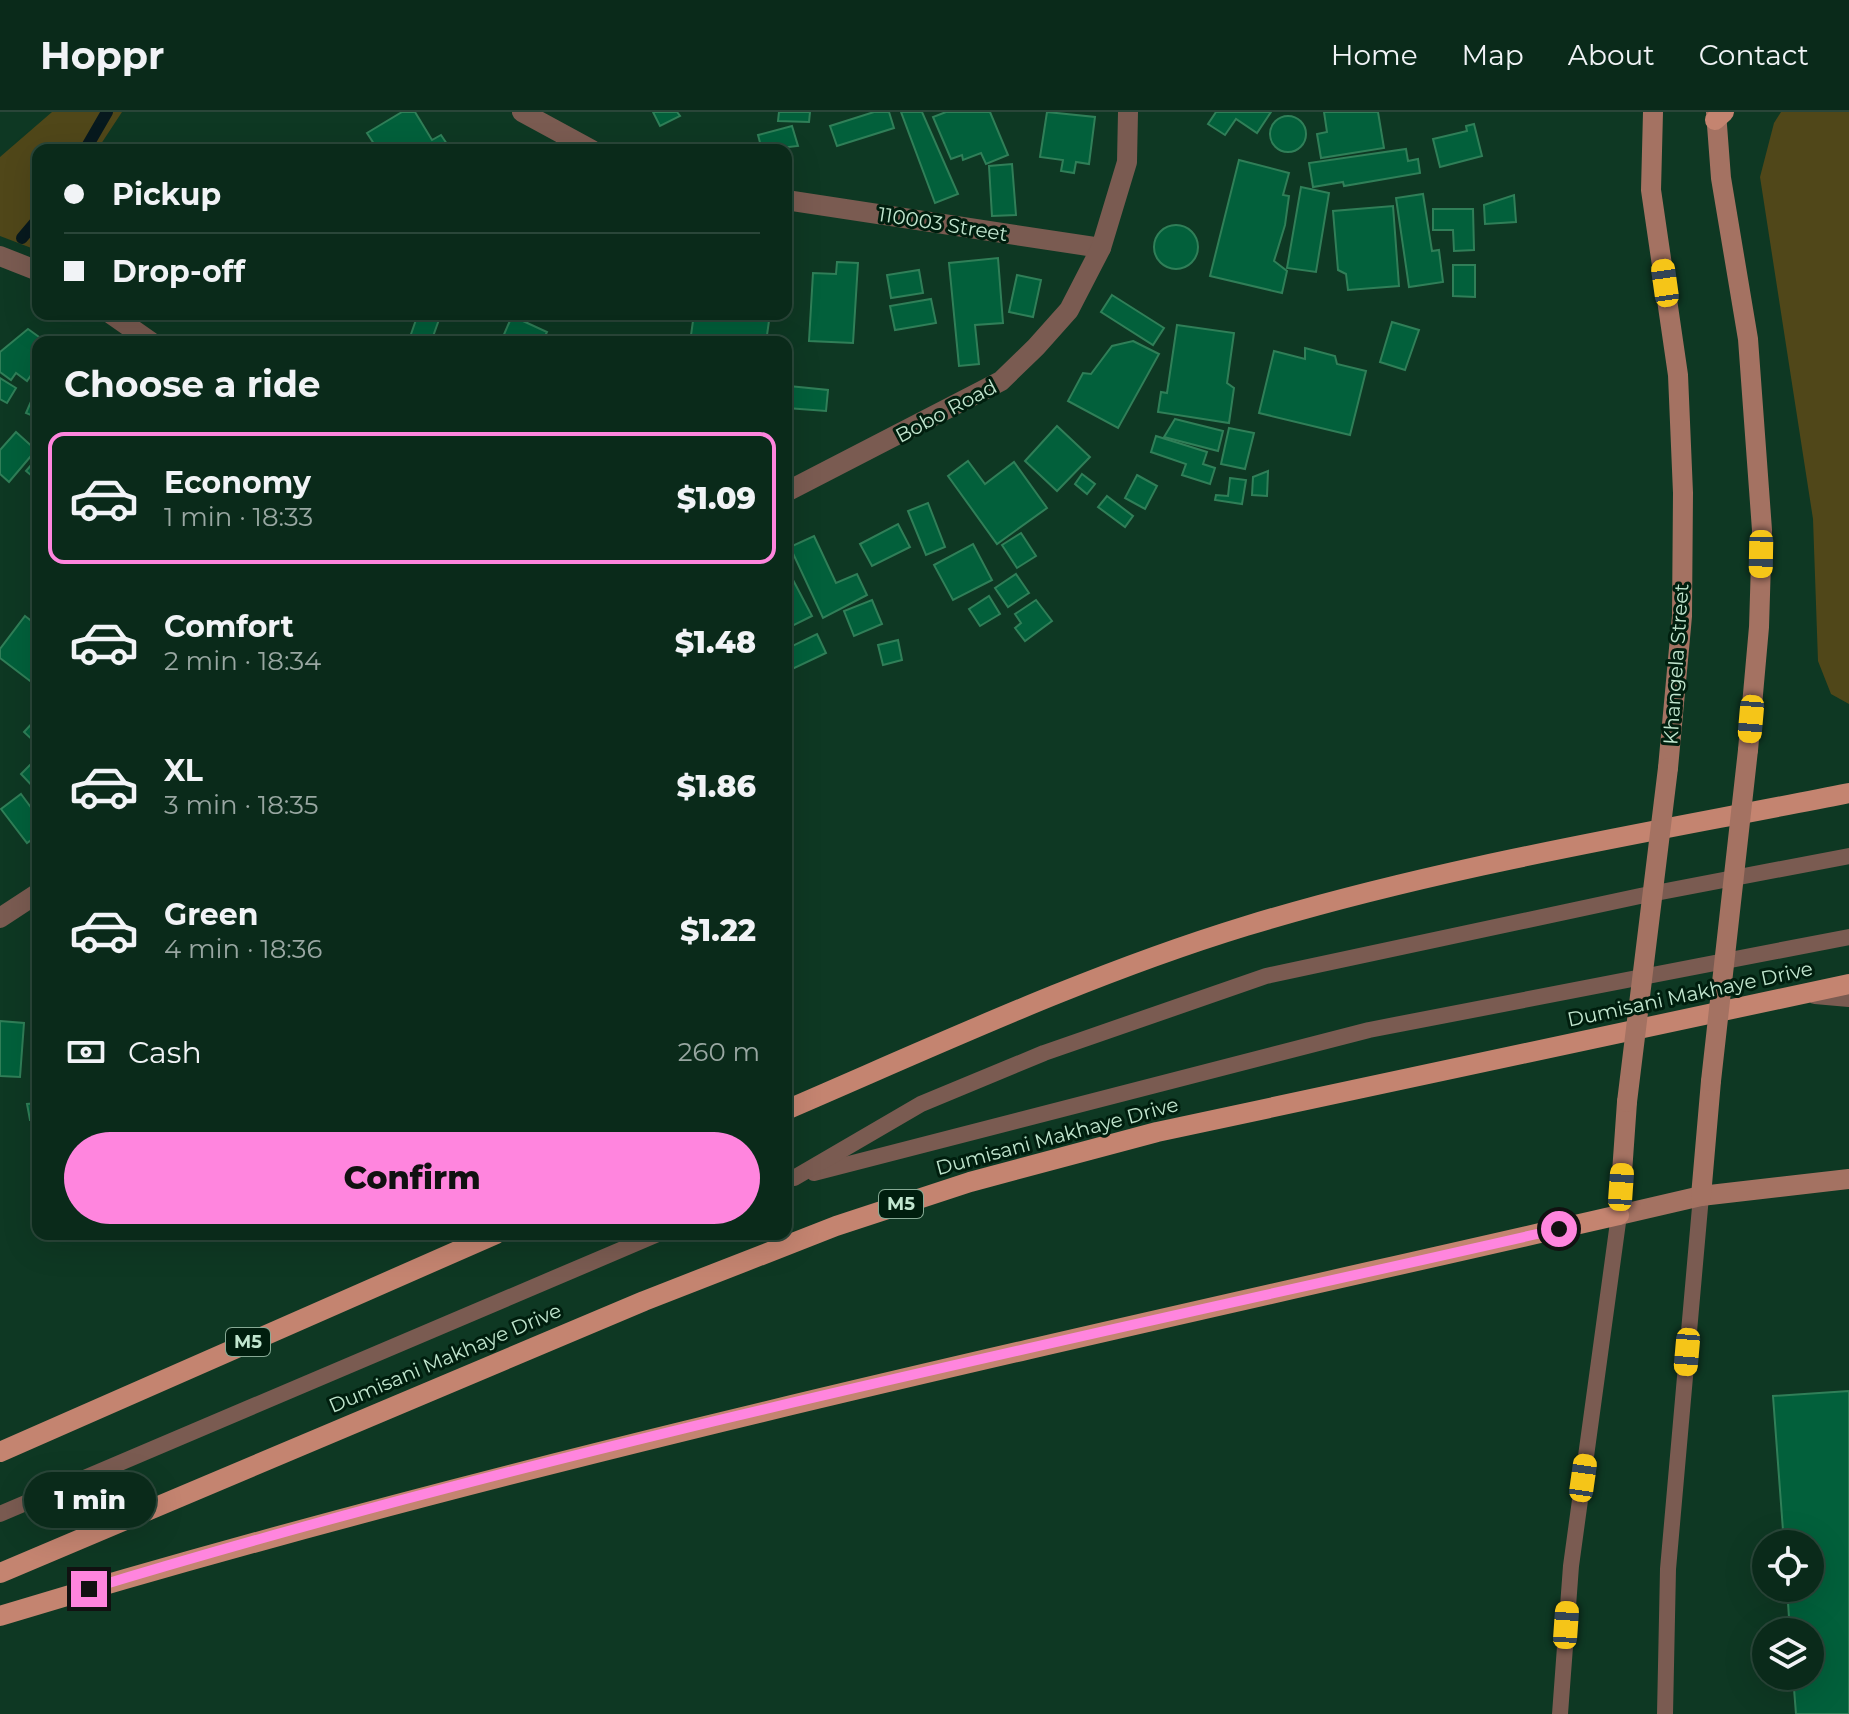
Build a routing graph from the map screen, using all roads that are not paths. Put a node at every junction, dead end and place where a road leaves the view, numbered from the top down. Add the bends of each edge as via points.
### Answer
1 (522, 112) edge
2 (1128, 112) edge
3 (1653, 112) edge
4 (1719, 115) edge
5 (581, 144) edge
6 (792, 201) edge
7 (1101, 248) junction
8 (0, 256) edge
9 (32, 269) edge
10 (120, 320) edge
11 (142, 336) edge
12 (792, 489) edge
13 (1849, 793) edge
14 (1849, 856) edge
15 (32, 897) edge
16 (0, 918) edge
17 (1849, 937) edge
18 (1849, 984) edge
19 (1800, 994) junction
20 (1849, 999) edge
21 (792, 1107) edge
22 (792, 1179) edge
23 (792, 1179) edge
24 (1849, 1179) edge
25 (1701, 1196) junction
26 (1619, 1215) junction
27 (482, 1240) edge
28 (644, 1240) edge
29 (0, 1452) edge
30 (0, 1514) edge
31 (0, 1573) edge
32 (0, 1616) edge
33 (1560, 1714) edge
34 (1665, 1714) edge

1 - 5 street
2 - 7 street, Bobo Road via 1127,162
3 - 26 street, Khangela Street, bridge via 1651,190 1678,375 1682,616
4 - 25 street, bridge via 1721,178 1748,339 1761,515 1759,627
6 - 7 street, 110003 Street
7 - 12 street, Bobo Road via 1069,310 1001,381
8 - 9 street
10 - 11 street
13 - 21 main road via 1435,876 1247,925 1120,968
14 - 22 lane via 1266,976 1044,1053 921,1104
15 - 16 street
17 - 23 lane via 1369,1030
18 - 19 main road, Dumisani Makhaye Drive / M5
19 - 20 lane
19 - 31 main road, Dumisani Makhaye Drive / M5 via 1157,1132 970,1182 836,1226 644,1301
24 - 25 street
25 - 26 street
25 - 34 lane via 1668,1569
26 - 32 main road via 503,1475
26 - 33 lane via 1571,1566
27 - 29 main road, M5
28 - 30 lane

